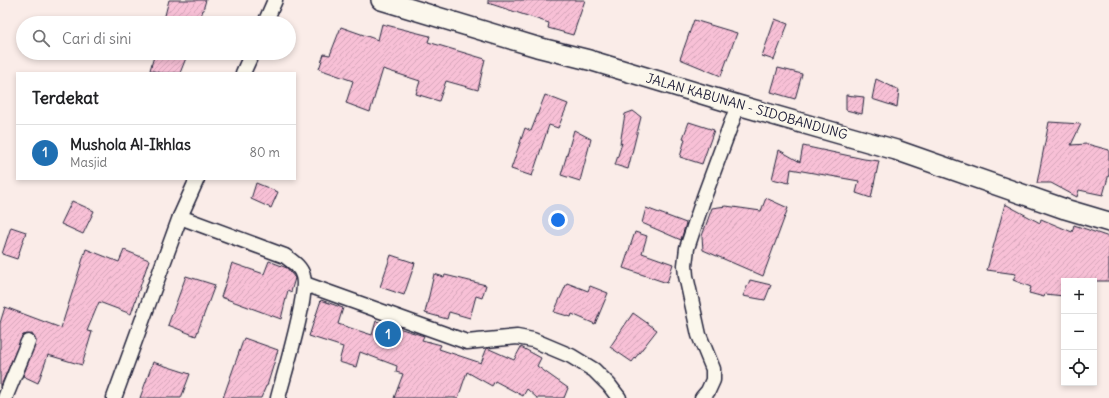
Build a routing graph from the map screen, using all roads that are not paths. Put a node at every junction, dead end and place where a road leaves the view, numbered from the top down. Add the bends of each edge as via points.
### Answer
1 (275, 0) edge
2 (381, 0) edge
3 (268, 16) edge
4 (249, 60) edge
5 (243, 72) edge
6 (738, 105) junction
7 (196, 180) edge
8 (180, 217) junction
9 (1109, 222) edge
10 (305, 284) junction
11 (28, 342) dead end
12 (5, 398) edge
13 (114, 398) edge
14 (278, 398) edge
15 (619, 398) edge
16 (702, 398) edge

1 - 3 street
2 - 6 street, JALAN KABUNAN - SIDOBANDUNG
4 - 5 street
6 - 9 street, JALAN KABUNAN - SIDOBANDUNG via 922,158
6 - 16 street via 687,248 686,276 699,335 713,370 713,380
7 - 8 street
8 - 10 street via 285,256 297,264
8 - 13 street
10 - 14 street
10 - 15 street via 458,340 476,342 517,337 533,340 571,356 594,370
11 - 12 street

